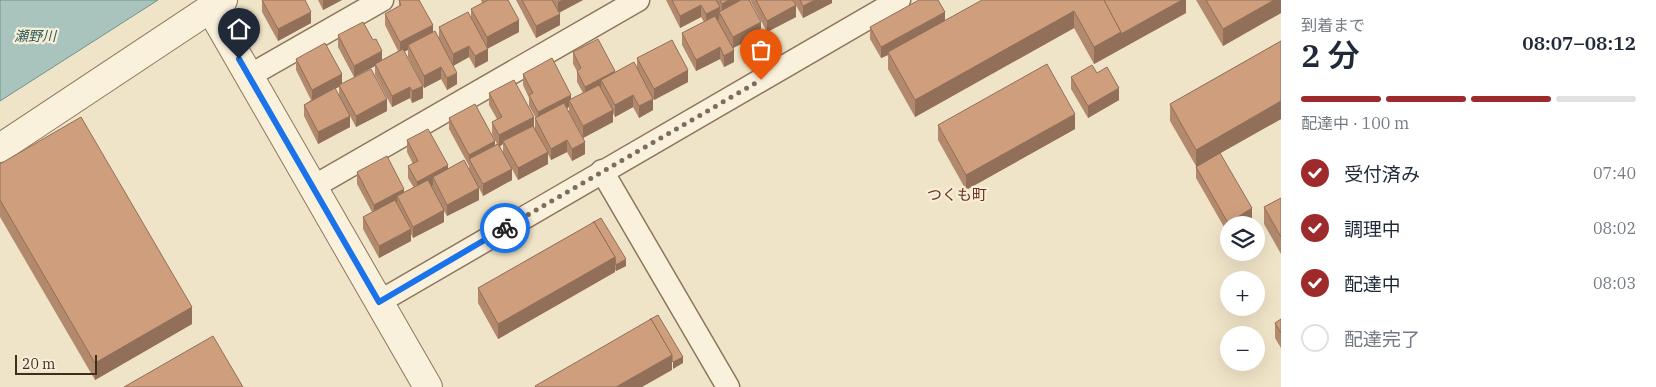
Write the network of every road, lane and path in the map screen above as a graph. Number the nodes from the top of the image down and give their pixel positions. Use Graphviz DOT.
graph roads {
  1 [pos="382,0"];
  2 [pos="638,0"];
  3 [pos="899,0"];
  4 [pos="217,4"];
  5 [pos="249,76"];
  6 [pos="0,148"];
  7 [pos="602,171"];
  8 [pos="313,187"];
  9 [pos="379,302"];
  10 [pos="428,387"];
  11 [pos="728,387"];
  1 -- 5 [label="street"];
  2 -- 8 [label="street"];
  3 -- 7 [label="street"];
  4 -- 5 [label="street"];
  4 -- 6 [label="street"];
  5 -- 8 [label="street"];
  7 -- 9 [label="street"];
  7 -- 11 [label="street"];
  8 -- 9 [label="street"];
  9 -- 10 [label="street"];
}
